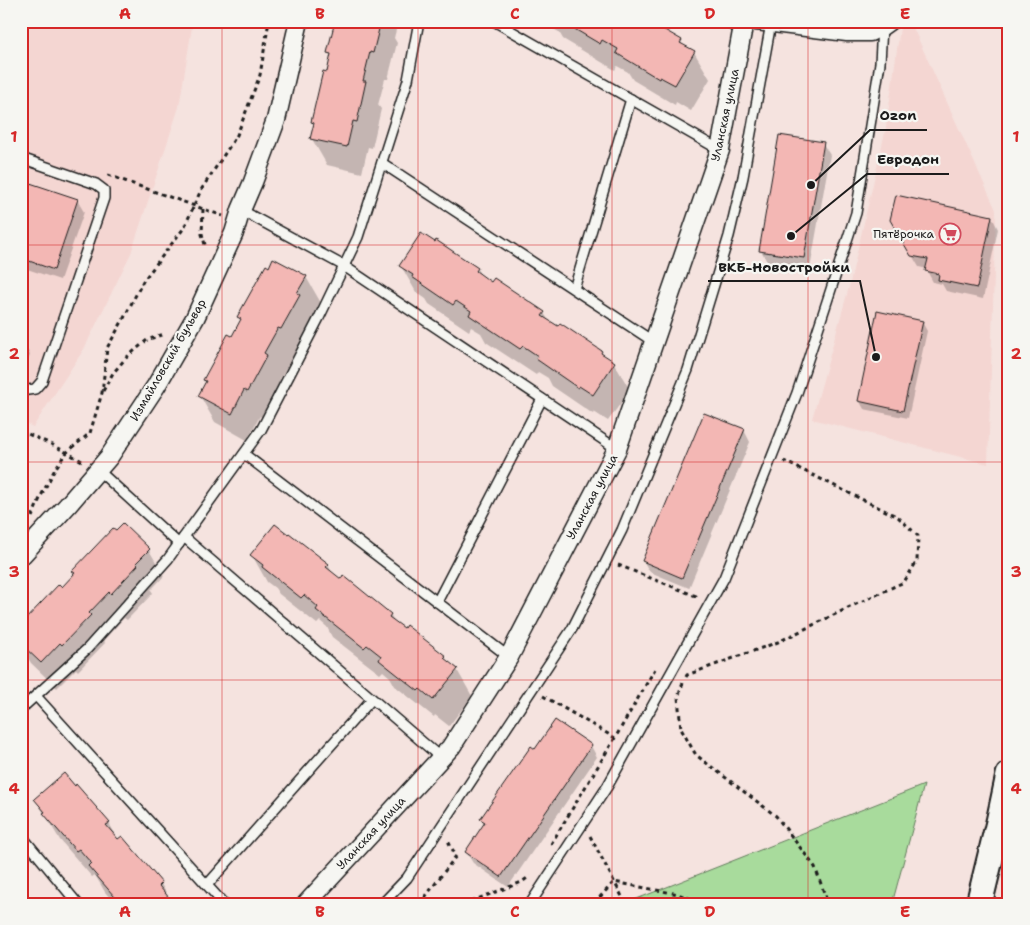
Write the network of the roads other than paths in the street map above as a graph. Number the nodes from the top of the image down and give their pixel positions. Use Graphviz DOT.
graph roads {
  1 [pos="299,21"];
  2 [pos="419,21"];
  3 [pos="494,21"];
  4 [pos="725,21"];
  5 [pos="753,24"];
  6 [pos="885,24"];
  7 [pos="631,99"];
  8 [pos="720,150"];
  9 [pos="21,158"];
  10 [pos="382,163"];
  11 [pos="239,215"];
  12 [pos="344,266"];
  13 [pos="574,289"];
  14 [pos="654,342"];
  15 [pos="21,391"];
  16 [pos="542,399"];
  17 [pos="617,449"];
  18 [pos="244,454"];
  19 [pos="98,470"];
  20 [pos="181,540"];
  21 [pos="21,556"];
  22 [pos="437,602"];
  23 [pos="509,657"];
  24 [pos="36,696"];
  25 [pos="372,699"];
  26 [pos="21,709"];
  27 [pos="441,758"];
  28 [pos="1009,775"];
  29 [pos="21,835"];
  30 [pos="206,885"];
  31 [pos="78,904"];
  32 [pos="224,904"];
  33 [pos="306,904"];
  34 [pos="382,904"];
  35 [pos="530,904"];
  36 [pos="979,904"];
  1 -- 11 [label="street, Измайловский бульвар"];
  2 -- 10 [label="lane"];
  3 -- 7 [label="lane"];
  4 -- 5 [label="lane"];
  5 -- 6 [label="street"];
  5 -- 8 [label="street, Уланская улица"];
  5 -- 34 [label="lane"];
  6 -- 35 [label="lane"];
  7 -- 8 [label="lane"];
  7 -- 13 [label="lane"];
  8 -- 14 [label="street, Уланская улица"];
  9 -- 15 [label="lane"];
  10 -- 12 [label="lane"];
  10 -- 13 [label="lane"];
  11 -- 12 [label="lane"];
  11 -- 19 [label="street, Измайловский бульвар"];
  12 -- 16 [label="lane"];
  12 -- 18 [label="lane"];
  13 -- 14 [label="lane"];
  14 -- 17 [label="street, Уланская улица"];
  16 -- 17 [label="lane"];
  16 -- 22 [label="lane"];
  17 -- 23 [label="street, Уланская улица"];
  18 -- 20 [label="lane"];
  18 -- 22 [label="lane"];
  19 -- 20 [label="lane"];
  19 -- 21 [label="street, Измайловский бульвар"];
  20 -- 24 [label="lane"];
  20 -- 25 [label="lane"];
  22 -- 23 [label="lane"];
  23 -- 27 [label="street, Уланская улица"];
  24 -- 26 [label="lane"];
  24 -- 30 [label="lane"];
  25 -- 27 [label="lane"];
  25 -- 30 [label="lane"];
  27 -- 33 [label="street, Уланская улица"];
  28 -- 36 [label="street"];
  29 -- 31 [label="lane"];
  30 -- 32 [label="lane"];
}
